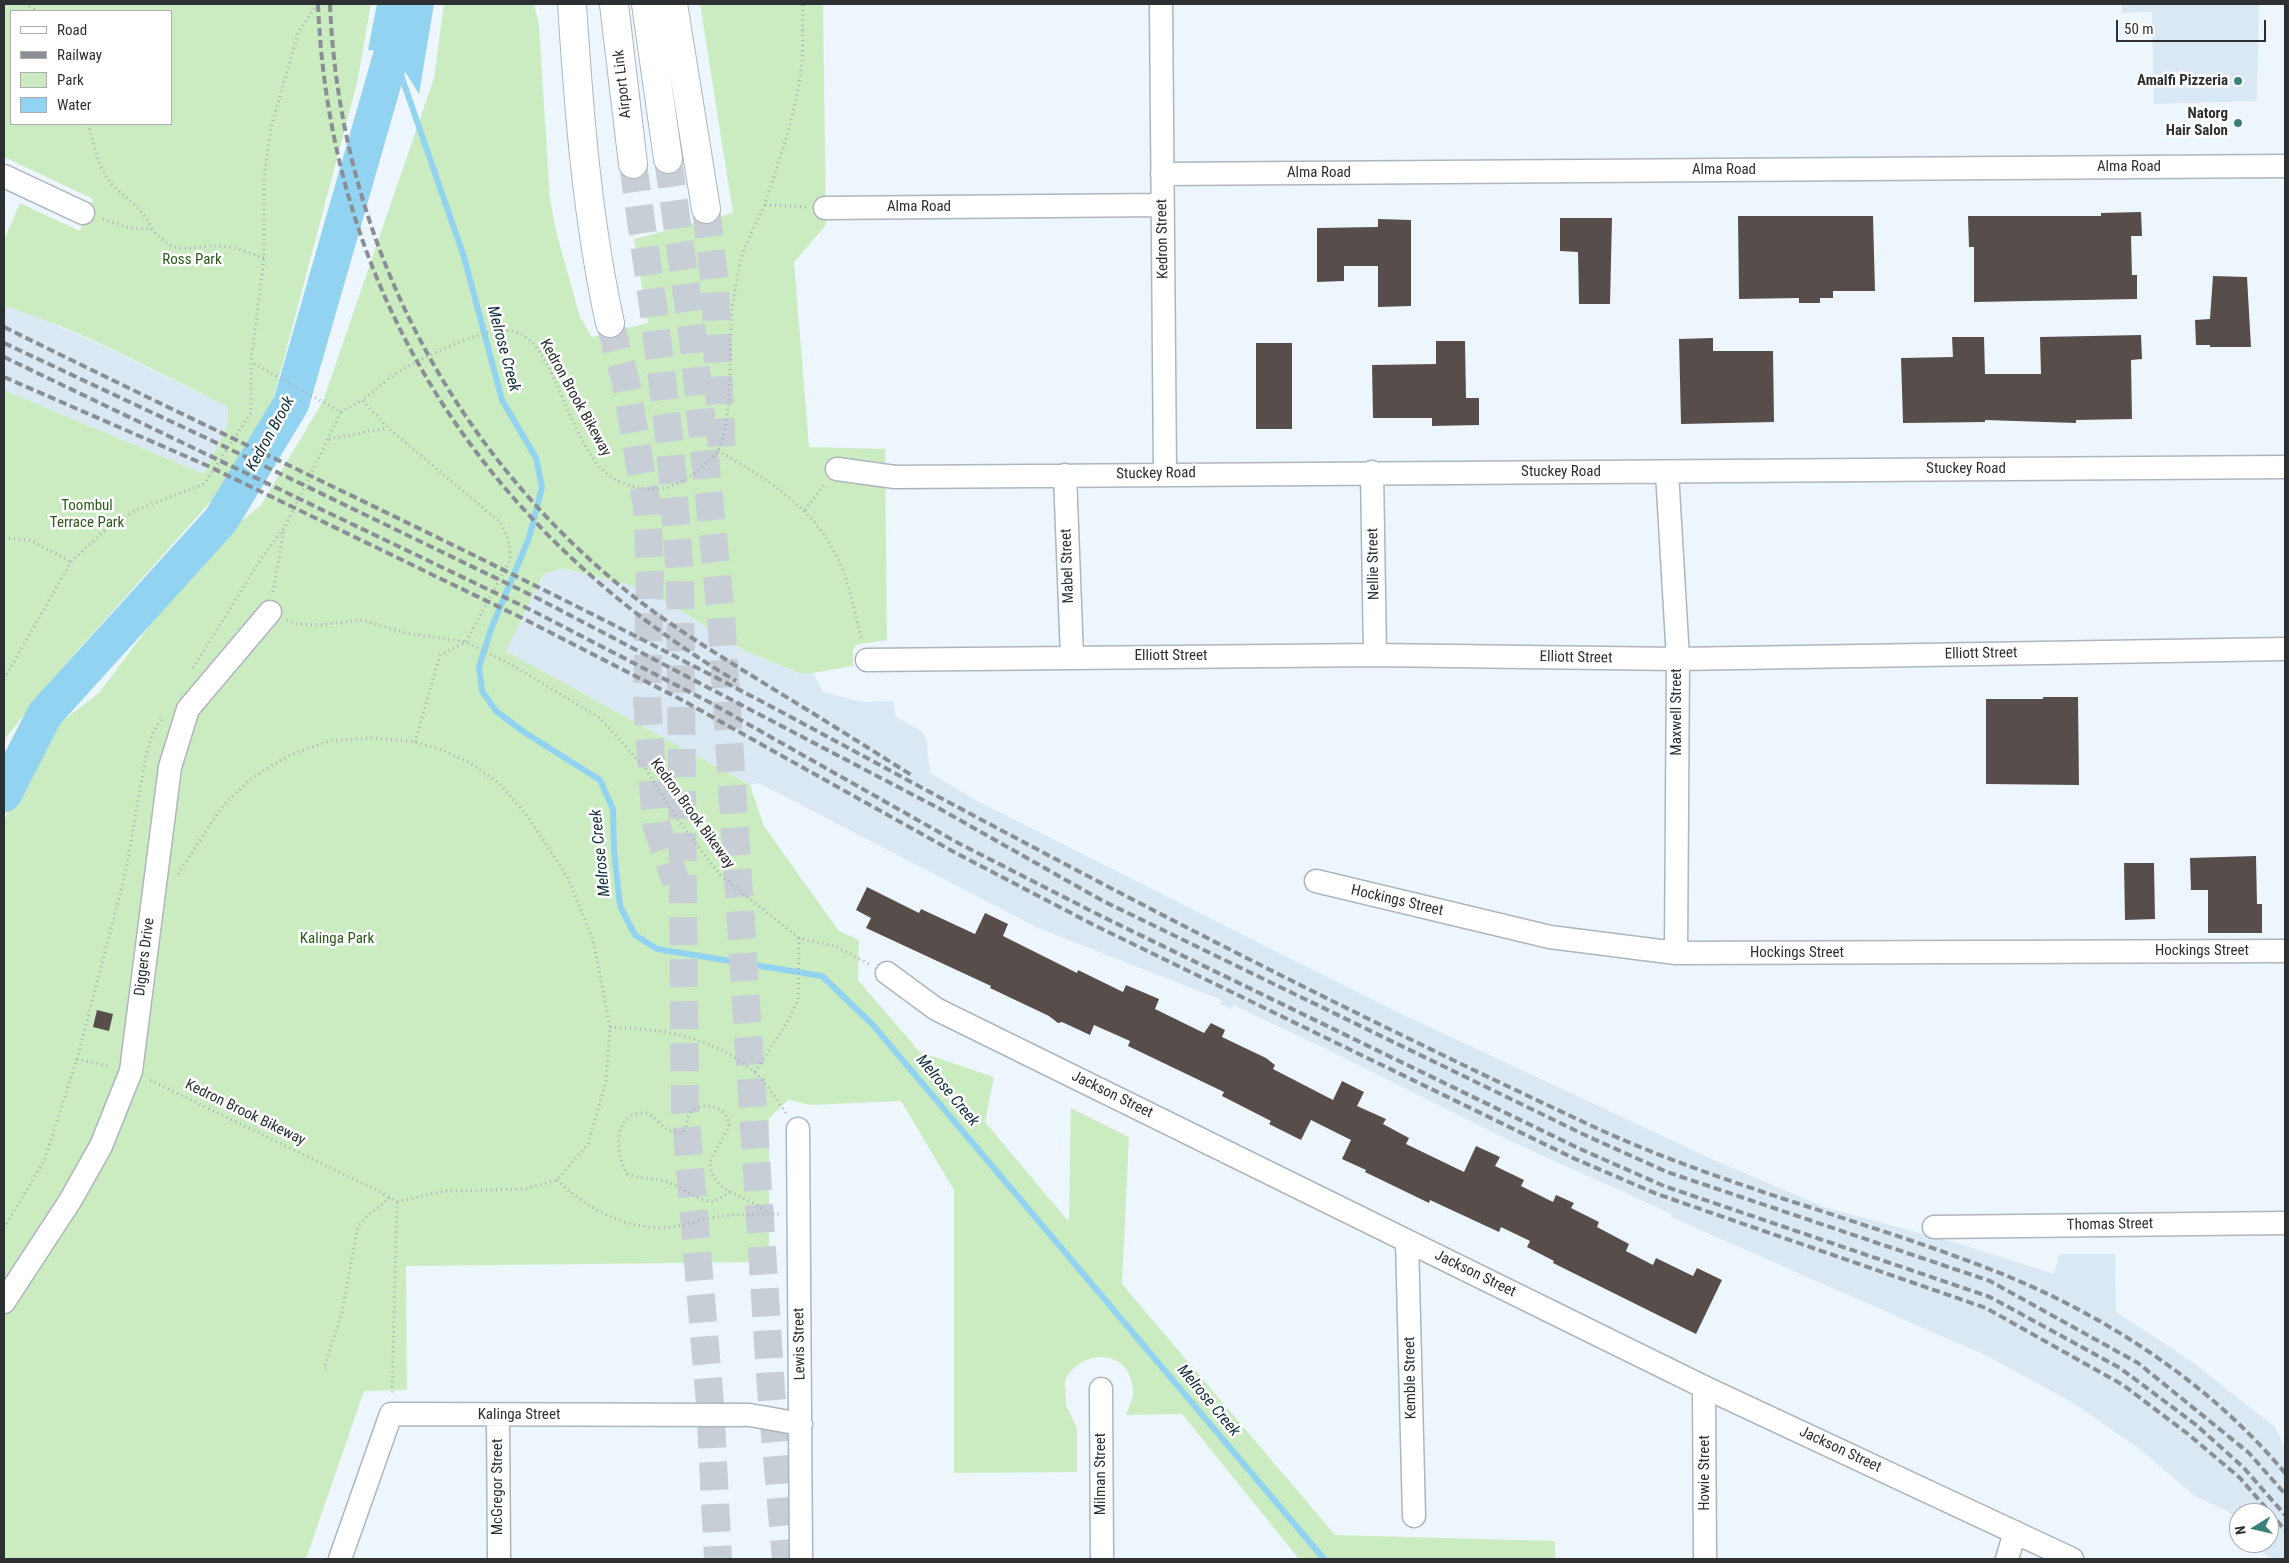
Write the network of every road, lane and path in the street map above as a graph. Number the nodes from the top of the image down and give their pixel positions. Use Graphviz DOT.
graph roads {
  1 [pos="317,4"];
  2 [pos="572,4"];
  3 [pos="614,4"];
  4 [pos="646,4"];
  5 [pos="673,4"];
  6 [pos="803,4"];
  7 [pos="1161,4"];
  8 [pos="88,125"];
  9 [pos="668,159"];
  10 [pos="633,164"];
  11 [pos="2285,166"];
  12 [pos="1162,174"];
  13 [pos="4,176"];
  14 [pos="765,205"];
  15 [pos="1162,206"];
  16 [pos="825,208"];
  17 [pos="706,209"];
  18 [pos="83,213"];
  19 [pos="152,229"];
  20 [pos="264,258"];
  21 [pos="610,323"];
  22 [pos="251,362"];
  23 [pos="362,400"];
  24 [pos="341,412"];
  25 [pos="388,428"];
  26 [pos="328,439"];
  27 [pos="718,451"];
  28 [pos="2285,467"];
  29 [pos="837,469"];
  30 [pos="1372,472"];
  31 [pos="1667,472"];
  32 [pos="1165,474"];
  33 [pos="1065,475"];
  34 [pos="805,510"];
  35 [pos="284,526"];
  36 [pos="4,538"];
  37 [pos="71,562"];
  38 [pos="270,612"];
  39 [pos="466,642"];
  40 [pos="2285,649"];
  41 [pos="1375,655"];
  42 [pos="1072,656"];
  43 [pos="1678,659"];
  44 [pos="867,660"];
  45 [pos="188,675"];
  46 [pos="4,679"];
  47 [pos="162,717"];
  48 [pos="415,742"];
  49 [pos="156,876"];
  50 [pos="1316,881"];
  51 [pos="799,938"];
  52 [pos="2285,951"];
  53 [pos="1676,953"];
  54 [pos="887,973"];
  55 [pos="610,1027"];
  56 [pos="78,1059"];
  57 [pos="131,1071"];
  58 [pos="755,1072"];
  59 [pos="798,1129"];
  60 [pos="557,1180"];
  61 [pos="730,1192"];
  62 [pos="390,1198"];
  63 [pos="396,1202"];
  64 [pos="769,1214"];
  65 [pos="797,1214"];
  66 [pos="2285,1223"];
  67 [pos="1934,1227"];
  68 [pos="4,1228"];
  69 [pos="1407,1241"];
  70 [pos="4,1302"];
  71 [pos="326,1368"];
  72 [pos="1704,1387"];
  73 [pos="1101,1389"];
  74 [pos="391,1414"];
  75 [pos="498,1415"];
  76 [pos="801,1424"];
  77 [pos="1414,1516"];
  78 [pos="2015,1532"];
  79 [pos="340,1559"];
  80 [pos="499,1559"];
  81 [pos="801,1559"];
  82 [pos="1102,1559"];
  83 [pos="1705,1559"];
  84 [pos="2007,1559"];
  85 [pos="2072,1559"];
  1 -- 20 [label="path"];
  2 -- 21 [label="highway"];
  3 -- 10 [label="highway, Airport Link"];
  4 -- 9 [label="highway"];
  5 -- 17 [label="highway"];
  6 -- 14 [label="path"];
  7 -- 12 [label="street, Kedron Street"];
  8 -- 19 [label="path"];
  11 -- 12 [label="street, Alma Road"];
  12 -- 15 [label="street, Kedron Street"];
  13 -- 18 [label="street"];
  14 -- 16 [label="path"];
  14 -- 27 [label="path"];
  15 -- 16 [label="street, Alma Road"];
  15 -- 32 [label="street, Kedron Street"];
  18 -- 19 [label="path"];
  19 -- 20 [label="path"];
  20 -- 22 [label="path"];
  22 -- 24 [label="path"];
  22 -- 37 [label="path"];
  23 -- 24 [label="path, Kedron Brook Bikeway"];
  23 -- 25 [label="path"];
  23 -- 27 [label="path, Kedron Brook Bikeway"];
  24 -- 26 [label="path"];
  25 -- 26 [label="path"];
  25 -- 39 [label="path"];
  26 -- 35 [label="path"];
  27 -- 34 [label="path"];
  28 -- 31 [label="street, Stuckey Road"];
  29 -- 33 [label="street, Stuckey Road"];
  29 -- 34 [label="path"];
  30 -- 31 [label="street, Stuckey Road"];
  30 -- 32 [label="street, Stuckey Road"];
  30 -- 41 [label="street, Nellie Street"];
  31 -- 43 [label="street, Maxwell Street"];
  32 -- 33 [label="street, Stuckey Road"];
  33 -- 42 [label="street, Mabel Street"];
  34 -- 44 [label="path"];
  35 -- 38 [label="path"];
  35 -- 45 [label="path"];
  36 -- 37 [label="path"];
  37 -- 46 [label="path"];
  38 -- 39 [label="path"];
  38 -- 49 [label="street, Diggers Drive"];
  39 -- 48 [label="path"];
  39 -- 51 [label="path, Kedron Brook Bikeway"];
  40 -- 43 [label="street, Elliott Street"];
  41 -- 42 [label="street, Elliott Street"];
  41 -- 43 [label="street, Elliott Street"];
  42 -- 44 [label="street, Elliott Street"];
  43 -- 53 [label="street, Maxwell Street"];
  47 -- 56 [label="path"];
  48 -- 49 [label="path"];
  48 -- 55 [label="path"];
  49 -- 57 [label="street, Diggers Drive"];
  50 -- 53 [label="street, Hockings Street"];
  51 -- 54 [label="path, Kedron Brook Bikeway"];
  51 -- 58 [label="path"];
  52 -- 53 [label="street, Hockings Street"];
  54 -- 69 [label="street, Jackson Street"];
  55 -- 58 [label="path"];
  55 -- 60 [label="path"];
  56 -- 57 [label="path, Kedron Brook Bikeway"];
  56 -- 68 [label="path"];
  57 -- 62 [label="path, Kedron Brook Bikeway"];
  57 -- 70 [label="street, Diggers Drive"];
  58 -- 59 [label="path"];
  59 -- 65 [label="street, Lewis Street"];
  60 -- 63 [label="path"];
  60 -- 64 [label="path"];
  61 -- 61 [label="path"];
  61 -- 64 [label="path"];
  62 -- 63 [label="path, Kedron Brook Bikeway"];
  62 -- 71 [label="path"];
  63 -- 74 [label="path"];
  64 -- 65 [label="path"];
  65 -- 76 [label="street, Lewis Street"];
  66 -- 67 [label="street, Thomas Street"];
  69 -- 72 [label="street, Jackson Street"];
  69 -- 77 [label="street, Kemble Street"];
  72 -- 78 [label="street, Jackson Street"];
  72 -- 83 [label="street, Howie Street"];
  73 -- 82 [label="street, Milman Street"];
  74 -- 75 [label="street, Kalinga Street"];
  74 -- 79 [label="street"];
  75 -- 76 [label="street, Kalinga Street"];
  75 -- 80 [label="street, McGregor Street"];
  76 -- 81 [label="street, Lewis Street"];
  78 -- 84 [label="street"];
  78 -- 85 [label="street, Jackson Street"];
}
